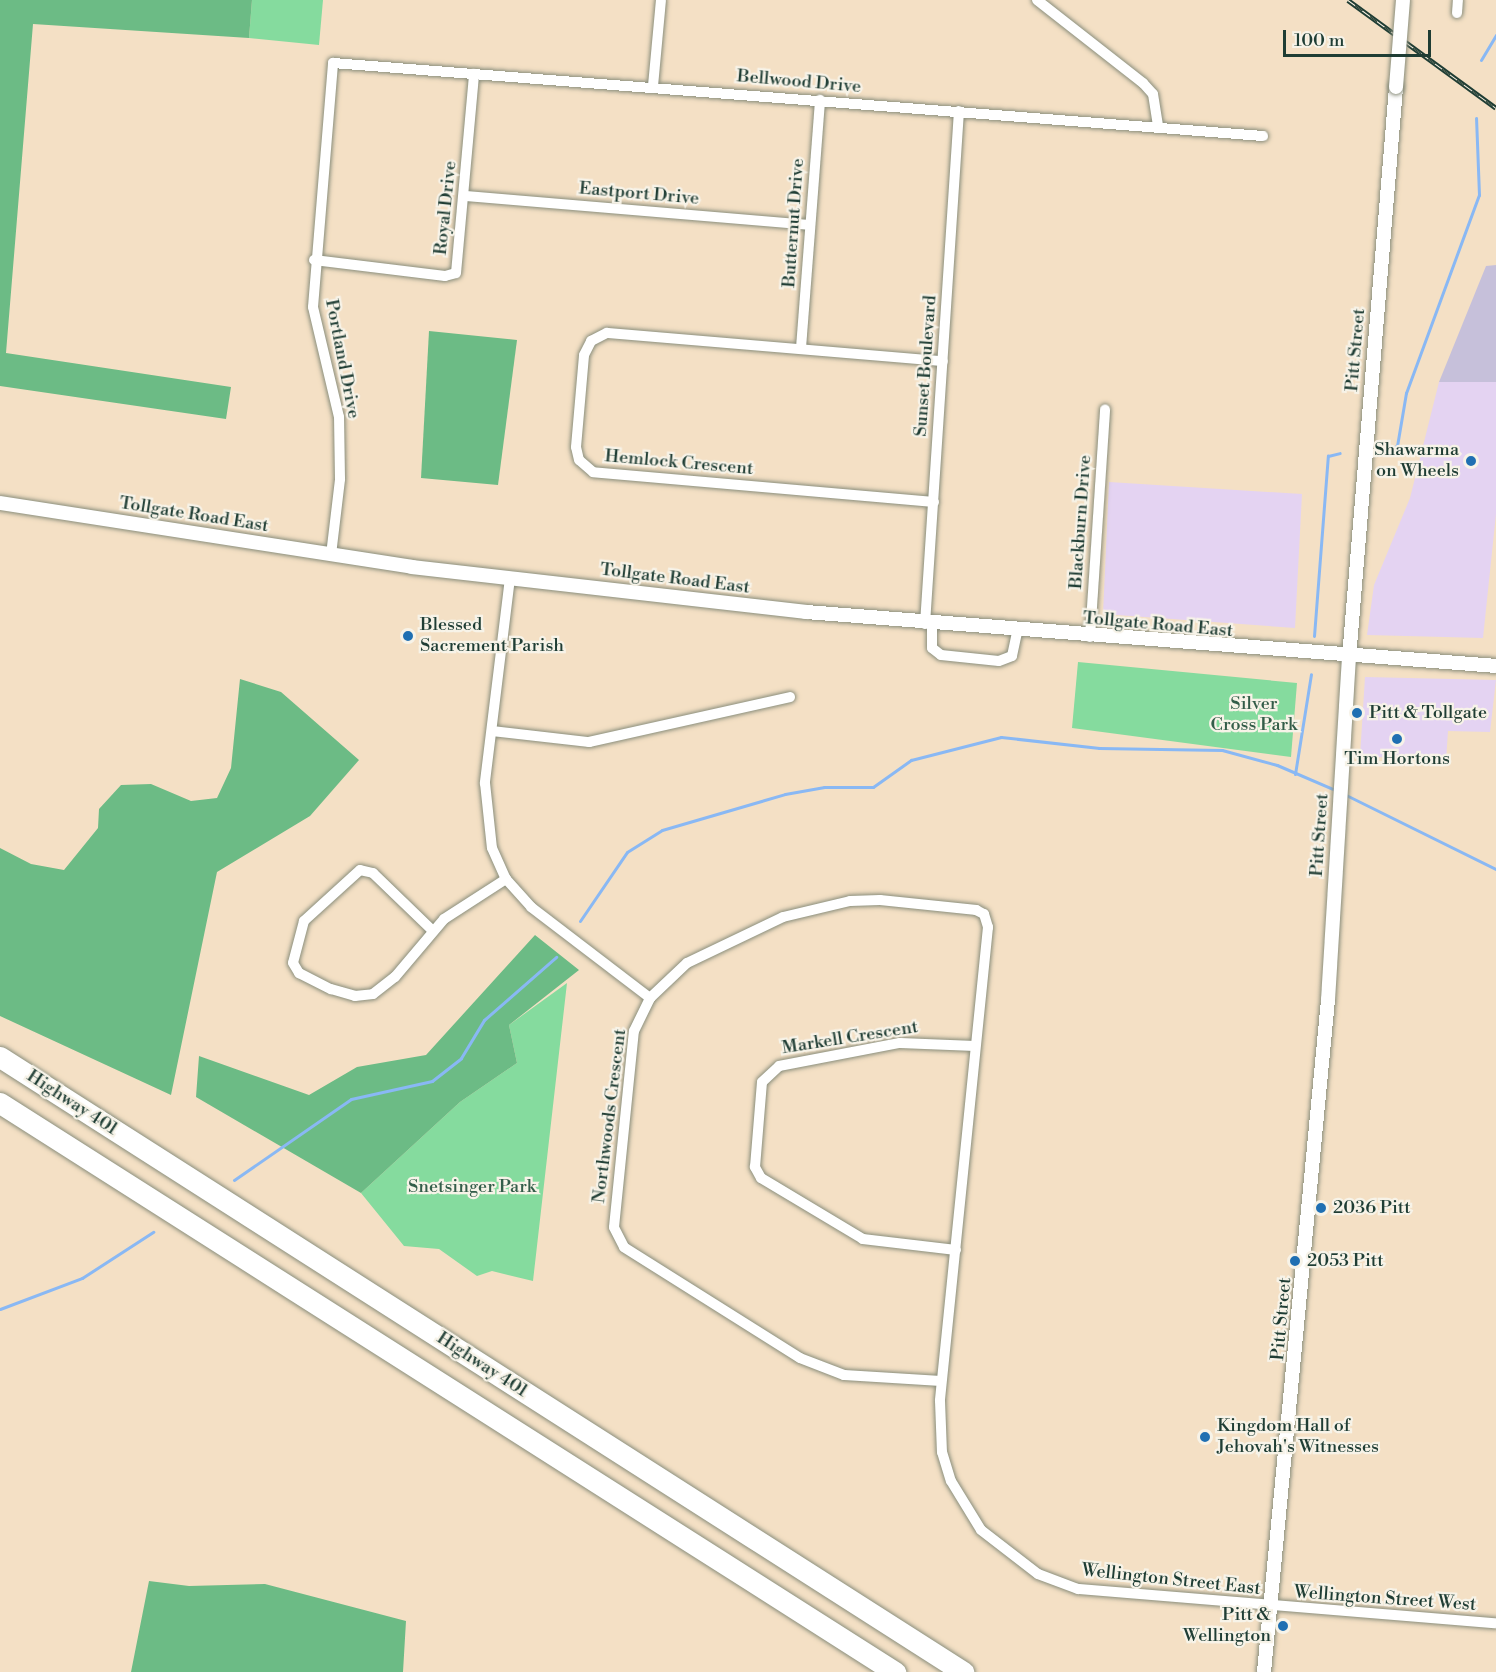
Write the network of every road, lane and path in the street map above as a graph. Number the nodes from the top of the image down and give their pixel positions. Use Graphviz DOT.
graph roads {
  1 [pos="661,0"];
  2 [pos="1036,0"];
  3 [pos="1403,0"];
  4 [pos="1458,0"];
  5 [pos="1456,13"];
  6 [pos="333,63"];
  7 [pos="474,74"];
  8 [pos="653,86"];
  9 [pos="820,100"];
  10 [pos="959,111"];
  11 [pos="1158,127"];
  12 [pos="1263,136"];
  13 [pos="465,196"];
  14 [pos="810,225"];
  15 [pos="314,260"];
  16 [pos="801,348"];
  17 [pos="943,361"];
  18 [pos="1105,409"];
  19 [pos="933,502"];
  20 [pos="0,503"];
  21 [pos="332,555"];
  22 [pos="510,578"];
  23 [pos="928,624"];
  24 [pos="1017,632"];
  25 [pos="1090,637"];
  26 [pos="1349,658"];
  27 [pos="1496,666"];
  28 [pos="790,697"];
  29 [pos="492,731"];
  30 [pos="506,879"];
  31 [pos="433,931"];
  32 [pos="650,998"];
  33 [pos="975,1046"];
  34 [pos="0,1047"];
  35 [pos="0,1057"];
  36 [pos="37,1081"];
  37 [pos="0,1103"];
  38 [pos="0,1113"];
  39 [pos="39,1129"];
  40 [pos="956,1250"];
  41 [pos="941,1381"];
  42 [pos="1271,1606"];
  43 [pos="1496,1623"];
  44 [pos="895,1672"];
  45 [pos="963,1672"];
  46 [pos="1264,1672"];
  1 -- 8 [label="street"];
  2 -- 11 [label="street"];
  3 -- 26 [label="street, Pitt Street, bridge"];
  4 -- 5 [label="street"];
  6 -- 7 [label="street, Bellwood Drive"];
  6 -- 15 [label="street, Portland Drive"];
  7 -- 8 [label="street, Bellwood Drive"];
  7 -- 13 [label="street, Royal Drive"];
  8 -- 9 [label="street, Bellwood Drive"];
  9 -- 10 [label="street, Bellwood Drive"];
  9 -- 14 [label="street, Butternut Drive"];
  10 -- 11 [label="street, Bellwood Drive"];
  10 -- 17 [label="street, Sunset Boulevard"];
  11 -- 12 [label="street, Bellwood Drive"];
  13 -- 14 [label="street, Eastport Drive"];
  13 -- 15 [label="street, Royal Drive"];
  14 -- 16 [label="street, Butternut Drive"];
  15 -- 21 [label="street, Portland Drive"];
  16 -- 17 [label="street, Hemlock Crescent"];
  16 -- 19 [label="street, Hemlock Crescent"];
  17 -- 19 [label="street, Sunset Boulevard"];
  18 -- 25 [label="street, Blackburn Drive"];
  19 -- 23 [label="street, Sunset Boulevard"];
  20 -- 21 [label="street, Tollgate Road East"];
  21 -- 22 [label="street, Tollgate Road East"];
  22 -- 23 [label="street, Tollgate Road East"];
  22 -- 29 [label="street"];
  23 -- 24 [label="street, Tollgate Road East"];
  23 -- 24 [label="street, Sunset Boulevard"];
  24 -- 25 [label="street, Tollgate Road East"];
  25 -- 26 [label="street, Tollgate Road East"];
  26 -- 27 [label="street, Tollgate Road East"];
  26 -- 42 [label="street, Pitt Street"];
  28 -- 29 [label="street"];
  29 -- 30 [label="street"];
  30 -- 31 [label="street"];
  30 -- 32 [label="street"];
  31 -- 31 [label="street"];
  32 -- 33 [label="street, Northwoods Crescent"];
  32 -- 41 [label="street, Northwoods Crescent"];
  33 -- 40 [label="street"];
  33 -- 40 [label="street, Markell Crescent"];
  34 -- 36 [label="highway"];
  35 -- 36 [label="highway, Highway 401"];
  36 -- 45 [label="highway, Highway 401"];
  37 -- 39 [label="highway, Highway 401"];
  38 -- 39 [label="highway"];
  39 -- 44 [label="highway, Highway 401"];
  40 -- 41 [label="street, Wellington Street East"];
  41 -- 42 [label="street, Wellington Street East"];
  42 -- 43 [label="street, Wellington Street West"];
  42 -- 46 [label="street, Pitt Street"];
}
